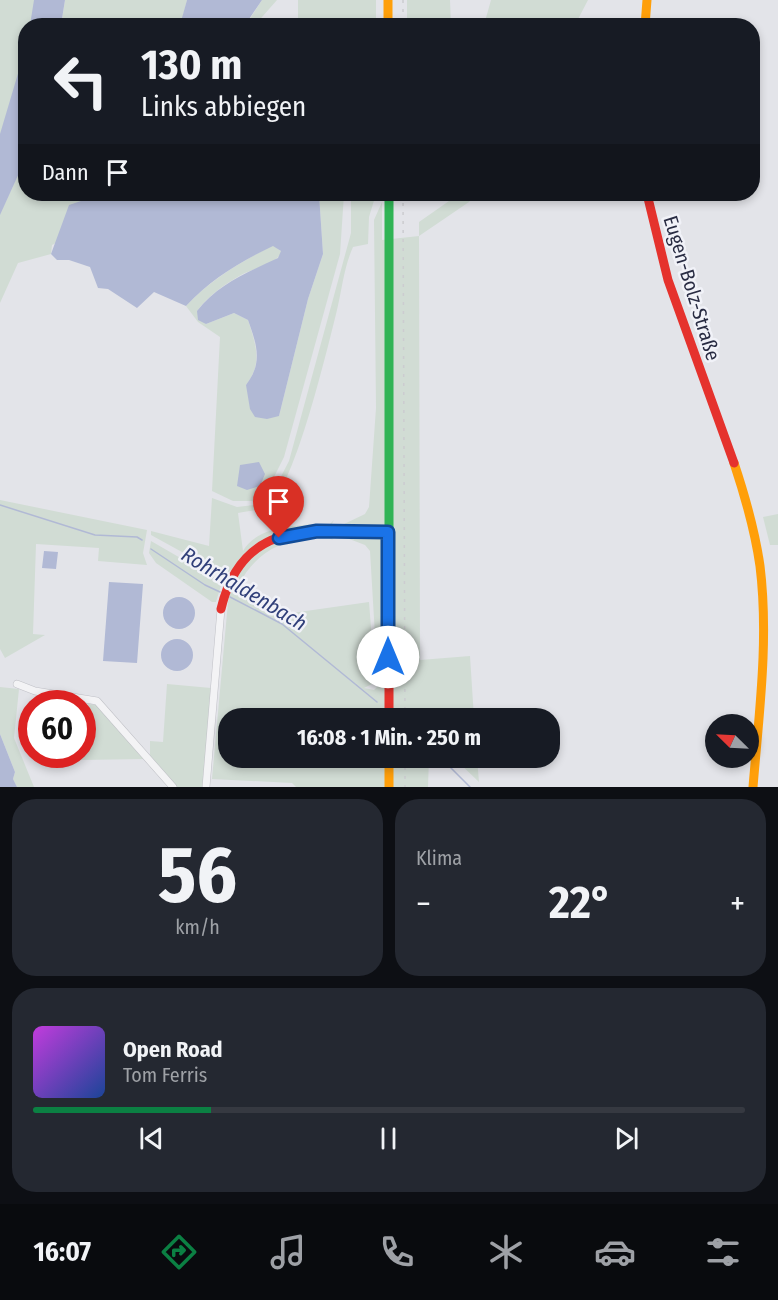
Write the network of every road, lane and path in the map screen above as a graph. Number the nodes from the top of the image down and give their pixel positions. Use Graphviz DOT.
graph roads {
  1 [pos="388,0"];
  2 [pos="647,0"];
  3 [pos="388,18"];
  4 [pos="646,18"];
  5 [pos="389,201"];
  6 [pos="649,201"];
  7 [pos="388,532"];
  8 [pos="222,606"];
  9 [pos="17,684"];
  10 [pos="389,708"];
  11 [pos="389,768"];
  12 [pos="173,787"];
  13 [pos="206,787"];
  14 [pos="389,787"];
  15 [pos="753,787"];
  1 -- 3 [label="main road"];
  2 -- 4 [label="main road"];
  5 -- 7 [label="main road"];
  6 -- 15 [label="main road, Eugen-Bolz-Straße"];
  7 -- 8 [label="main road"];
  7 -- 10 [label="main road"];
  8 -- 13 [label="street"];
  9 -- 12 [label="street"];
  11 -- 14 [label="main road"];
}
